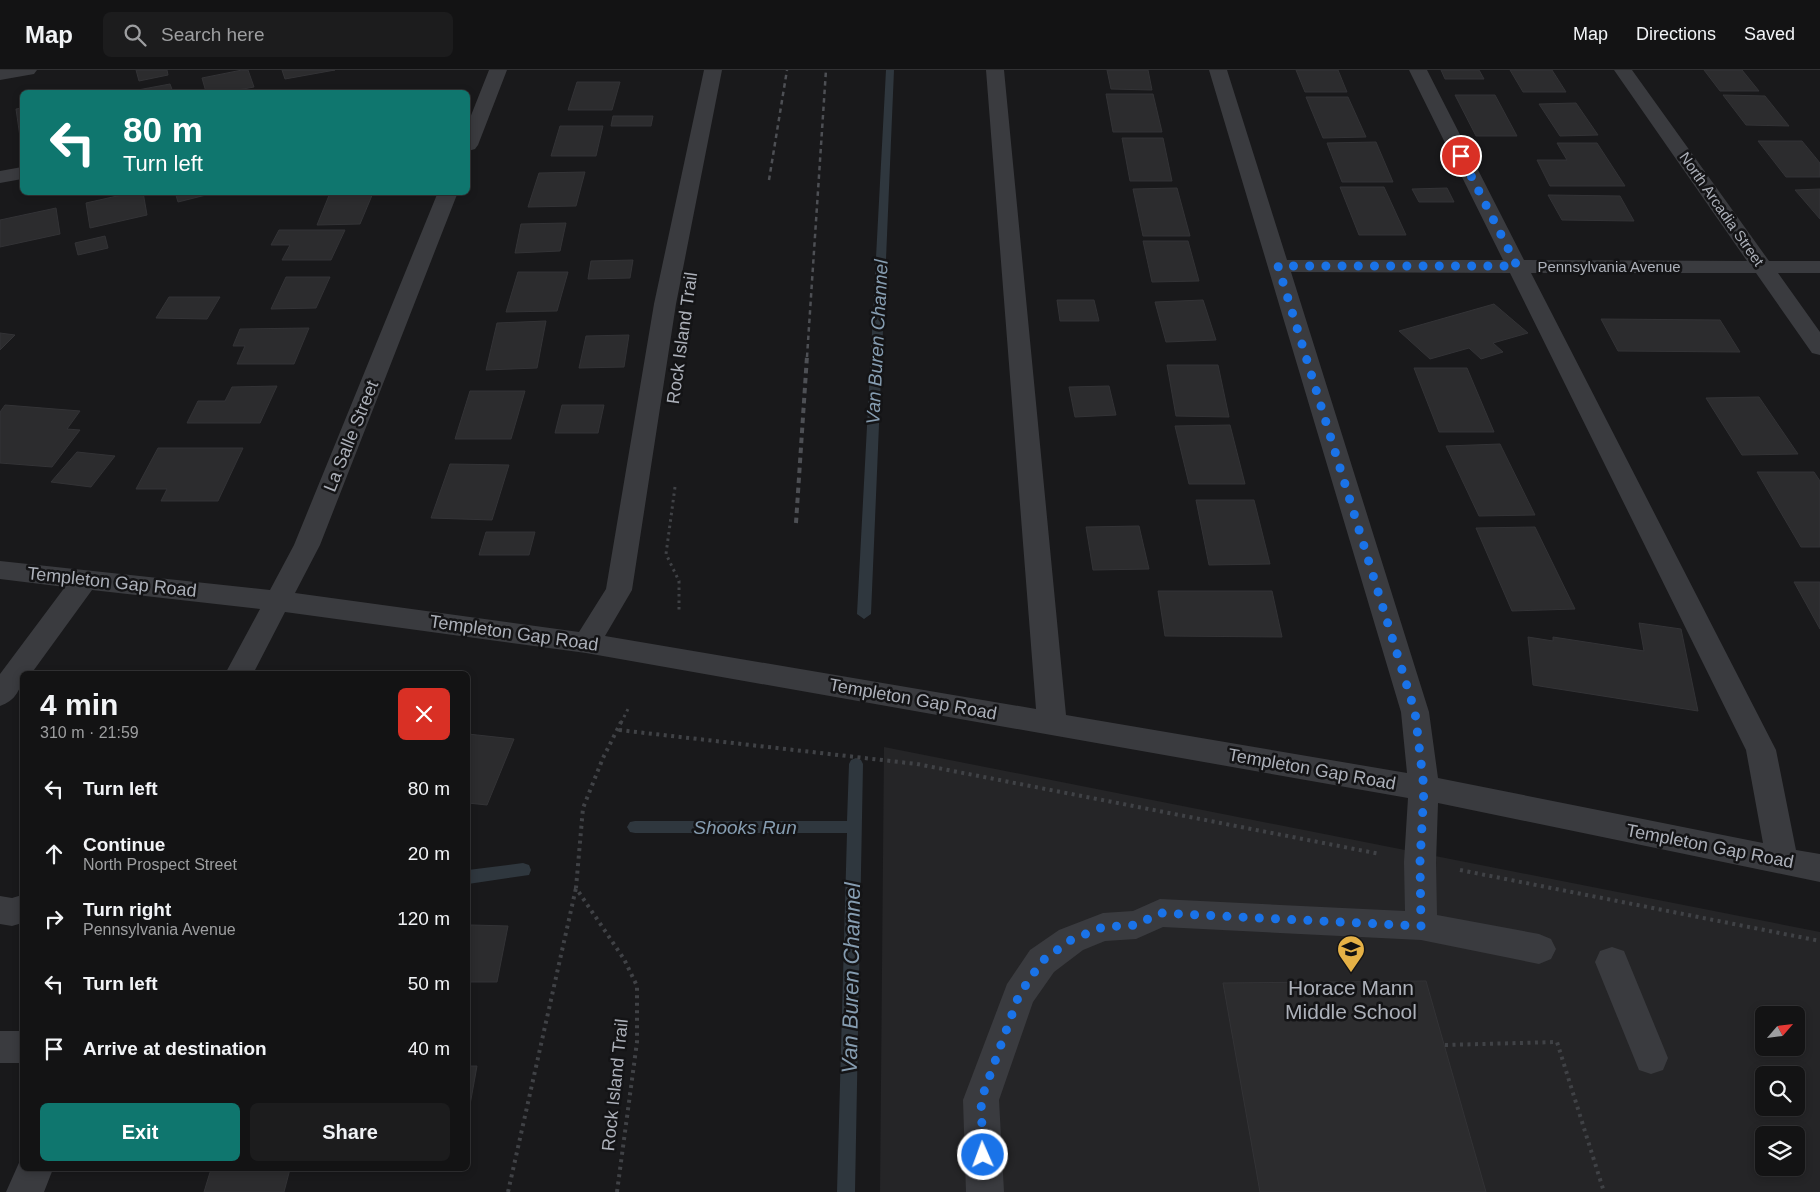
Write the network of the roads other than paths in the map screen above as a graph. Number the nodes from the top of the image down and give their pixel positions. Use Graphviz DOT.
graph roads {
  1 [pos="28,70"];
  2 [pos="498,70"];
  3 [pos="713,70"];
  4 [pos="995,70"];
  5 [pos="1218,70"];
  6 [pos="1418,70"];
  7 [pos="1623,70"];
  8 [pos="0,75"];
  9 [pos="470,96"];
  10 [pos="487,96"];
  11 [pos="470,140"];
  12 [pos="20,173"];
  13 [pos="0,178"];
  14 [pos="447,195"];
  15 [pos="1278,266"];
  16 [pos="1517,266"];
  17 [pos="1762,266"];
  18 [pos="1820,266"];
  19 [pos="1820,348"];
  20 [pos="0,570"];
  21 [pos="85,579"];
  22 [pos="279,601"];
  23 [pos="586,643"];
  24 [pos="241,671"];
  25 [pos="0,695"];
  26 [pos="1052,723"];
  27 [pos="1424,788"];
  28 [pos="1782,860"];
  29 [pos="1820,868"];
  30 [pos="0,910"];
  31 [pos="20,910"];
  32 [pos="1421,926"];
  33 [pos="1540,949"];
  34 [pos="1612,962"];
  35 [pos="0,1047"];
  36 [pos="20,1048"];
  37 [pos="1650,1058"];
  38 [pos="34,1171"];
  39 [pos="25,1192"];
  40 [pos="985,1192"];
  1 -- 8 [label="street"];
  2 -- 10 [label="street"];
  3 -- 23 [label="street"];
  4 -- 26 [label="street"];
  5 -- 15 [label="street"];
  6 -- 16 [label="street"];
  7 -- 17 [label="street, North Arcadia Street"];
  9 -- 10 [label="street"];
  10 -- 11 [label="street"];
  12 -- 13 [label="street"];
  14 -- 22 [label="street, La Salle Street"];
  15 -- 16 [label="street, Pennsylvania Avenue"];
  15 -- 27 [label="street"];
  16 -- 17 [label="street, Pennsylvania Avenue"];
  16 -- 28 [label="street"];
  17 -- 18 [label="street, Pennsylvania Avenue"];
  17 -- 19 [label="street, North Arcadia Street"];
  20 -- 21 [label="street, Templeton Gap Road"];
  21 -- 22 [label="street, Templeton Gap Road"];
  21 -- 25 [label="street"];
  22 -- 23 [label="street, Templeton Gap Road"];
  22 -- 24 [label="street, La Salle Street"];
  23 -- 26 [label="street, Templeton Gap Road"];
  26 -- 27 [label="street, Templeton Gap Road"];
  27 -- 28 [label="street, Templeton Gap Road"];
  27 -- 32 [label="street"];
  28 -- 29 [label="street, Templeton Gap Road"];
  30 -- 31 [label="street"];
  32 -- 33 [label="street"];
  32 -- 40 [label="street"];
  34 -- 37 [label="street"];
  35 -- 36 [label="street"];
  38 -- 39 [label="street"];
}
